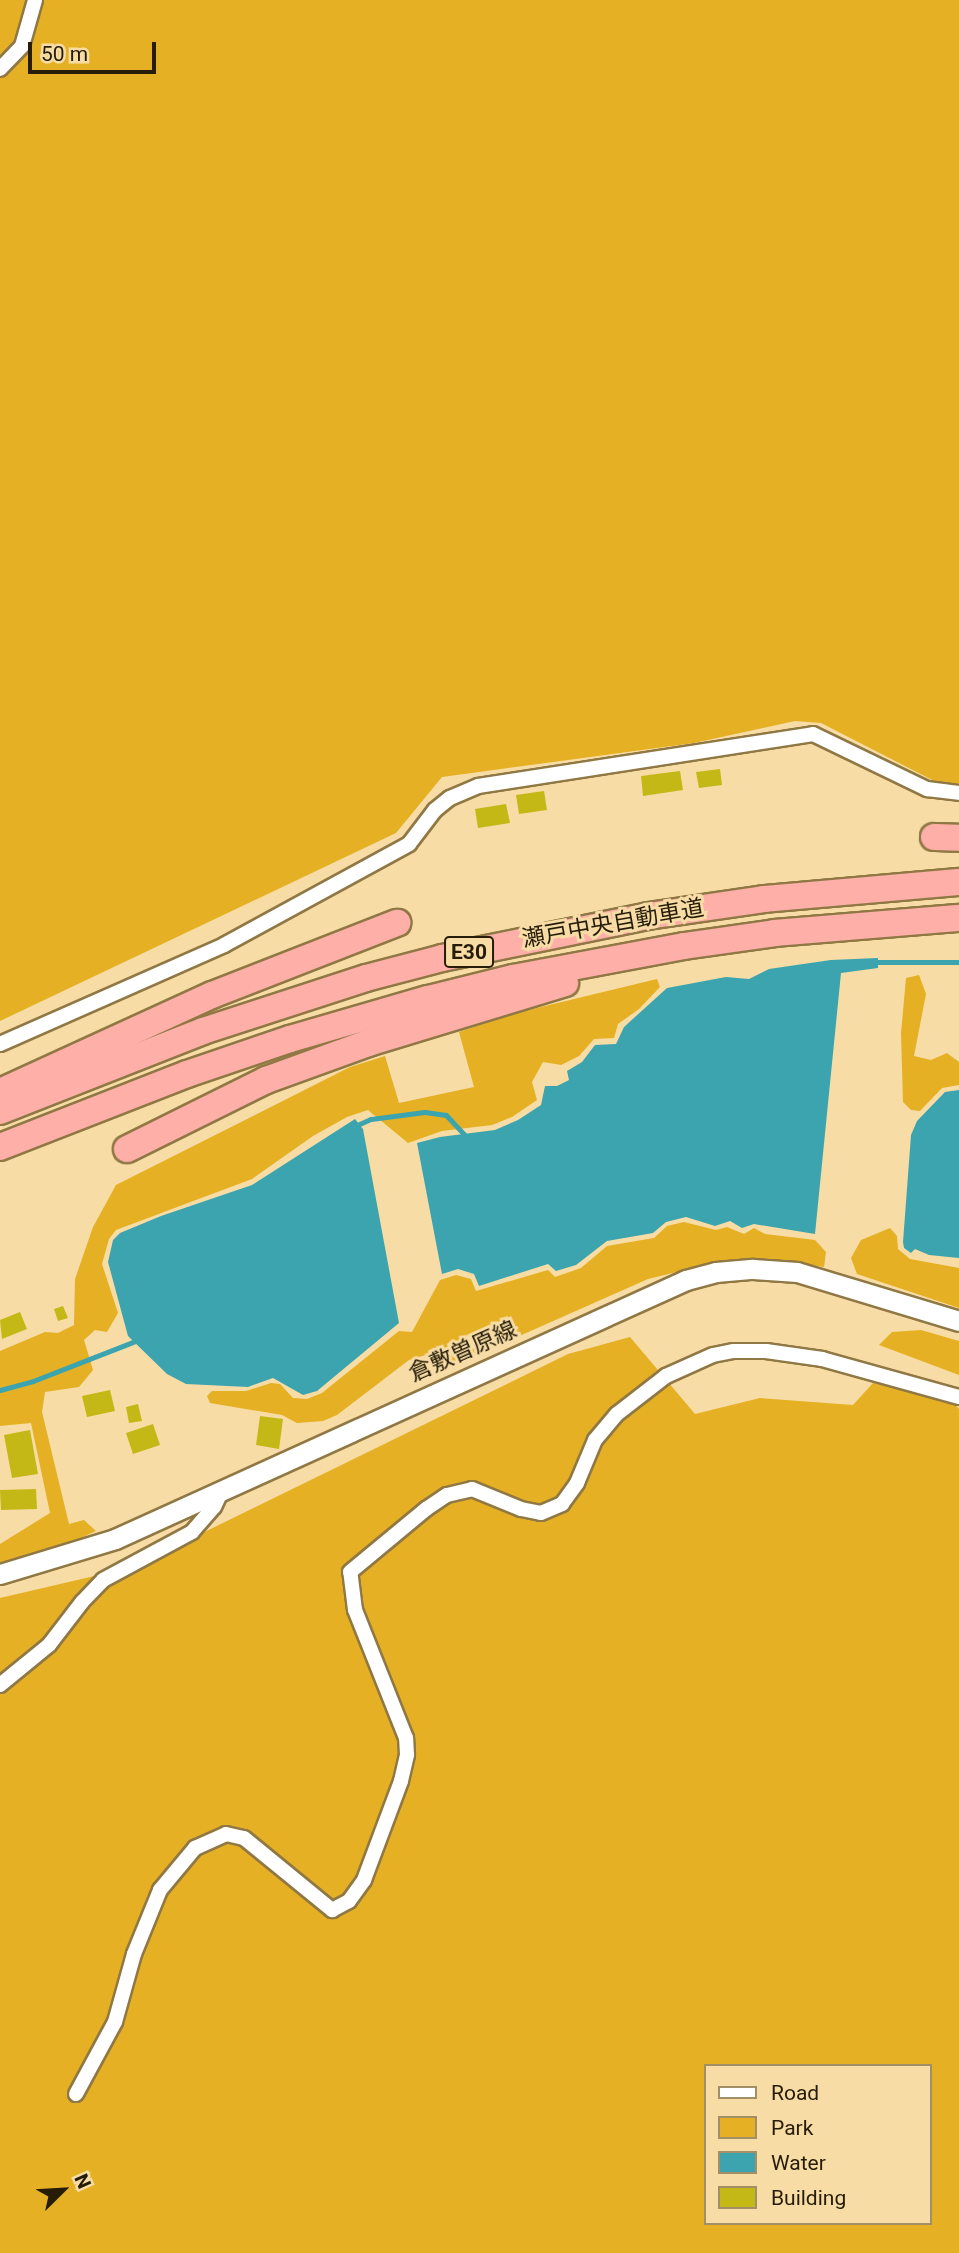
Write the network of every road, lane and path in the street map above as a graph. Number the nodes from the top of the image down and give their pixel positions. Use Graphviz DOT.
graph roads {
  1 [pos="35,0"];
  2 [pos="0,69"];
  3 [pos="959,793"];
  4 [pos="959,882"];
  5 [pos="959,918"];
  6 [pos="397,923"];
  7 [pos="684,946"];
  8 [pos="0,1044"];
  9 [pos="0,1092"];
  10 [pos="0,1111"];
  11 [pos="0,1147"];
  12 [pos="127,1149"];
  13 [pos="959,1321"];
  14 [pos="959,1396"];
  15 [pos="222,1490"];
  16 [pos="0,1574"];
  17 [pos="0,1685"];
  18 [pos="76,2094"];
  1 -- 2 [label="street"];
  3 -- 8 [label="street"];
  4 -- 10 [label="highway, 瀬戸中央自動車道 / E30"];
  5 -- 7 [label="highway, 瀬戸中央自動車道 / E30"];
  6 -- 9 [label="highway"];
  7 -- 11 [label="highway, 瀬戸中央自動車道 / E30"];
  7 -- 12 [label="highway"];
  13 -- 15 [label="street, 倉敷曽原線"];
  14 -- 18 [label="street"];
  15 -- 16 [label="street, 倉敷曽原線"];
  15 -- 17 [label="street"];
}
